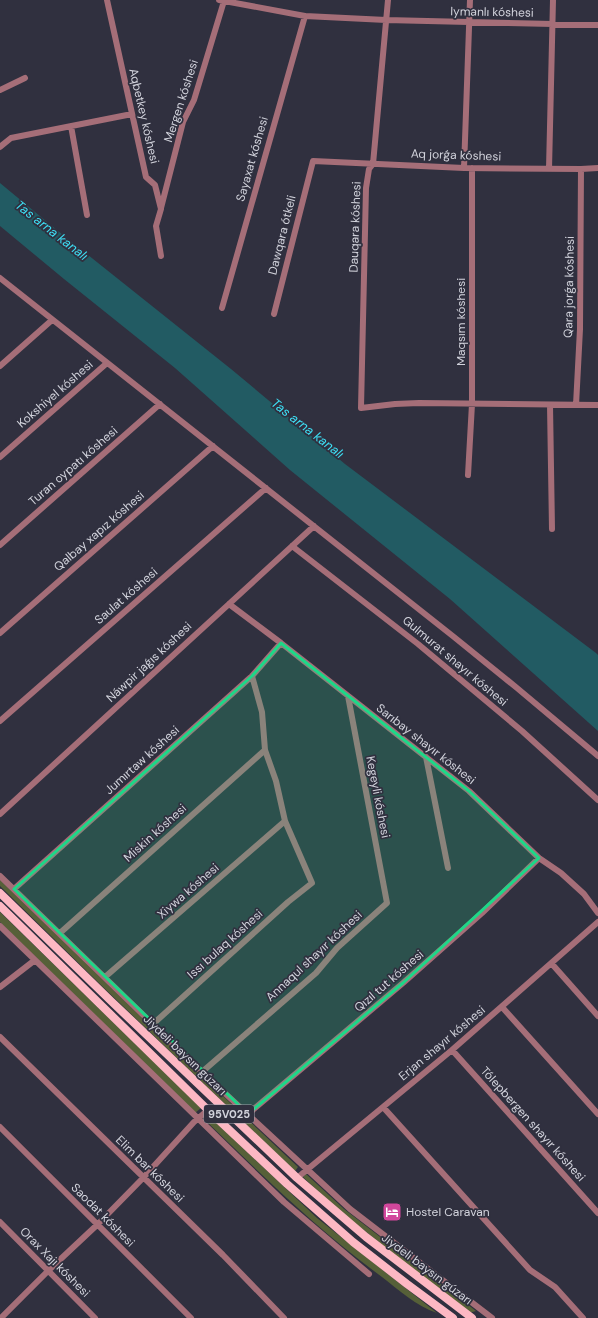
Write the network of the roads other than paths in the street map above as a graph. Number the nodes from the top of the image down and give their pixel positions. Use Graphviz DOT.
graph roads {
  1 [pos="107,0"];
  2 [pos="221,0"];
  3 [pos="388,0"];
  4 [pos="470,0"];
  5 [pos="553,0"];
  6 [pos="305,16"];
  7 [pos="386,20"];
  8 [pos="469,22"];
  9 [pos="553,24"];
  10 [pos="598,25"];
  11 [pos="25,78"];
  12 [pos="0,90"];
  13 [pos="132,114"];
  14 [pos="71,126"];
  15 [pos="0,147"];
  16 [pos="313,162"];
  17 [pos="373,164"];
  18 [pos="464,168"];
  19 [pos="472,168"];
  20 [pos="598,168"];
  21 [pos="549,169"];
  22 [pos="581,169"];
  23 [pos="161,209"];
  24 [pos="88,215"];
  25 [pos="161,256"];
  26 [pos="1,280"];
  27 [pos="222,308"];
  28 [pos="274,314"];
  29 [pos="52,320"];
  30 [pos="107,363"];
  31 [pos="0,366"];
  32 [pos="160,404"];
  33 [pos="472,404"];
  34 [pos="576,404"];
  35 [pos="550,405"];
  36 [pos="598,405"];
  37 [pos="213,446"];
  38 [pos="0,457"];
  39 [pos="468,475"];
  40 [pos="266,488"];
  41 [pos="314,526"];
  42 [pos="552,529"];
  43 [pos="0,545"];
  44 [pos="292,546"];
  45 [pos="229,604"];
  46 [pos="0,633"];
  47 [pos="281,642"];
  48 [pos="252,676"];
  49 [pos="348,696"];
  50 [pos="0,721"];
  51 [pos="265,750"];
  52 [pos="598,756"];
  53 [pos="426,757"];
  54 [pos="598,800"];
  55 [pos="0,814"];
  56 [pos="285,821"];
  57 [pos="539,858"];
  58 [pos="448,868"];
  59 [pos="0,876"];
  60 [pos="14,889"];
  61 [pos="0,893"];
  62 [pos="387,903"];
  63 [pos="0,906"];
  64 [pos="598,913"];
  65 [pos="598,922"];
  66 [pos="0,926"];
  67 [pos="60,933"];
  68 [pos="35,960"];
  69 [pos="552,964"];
  70 [pos="105,977"];
  71 [pos="0,987"];
  72 [pos="502,1007"];
  73 [pos="598,1016"];
  74 [pos="153,1024"];
  75 [pos="0,1036"];
  76 [pos="452,1050"];
  77 [pos="202,1072"];
  78 [pos="383,1107"];
  79 [pos="208,1110"];
  80 [pos="248,1114"];
  81 [pos="598,1114"];
  82 [pos="197,1120"];
  83 [pos="0,1127"];
  84 [pos="306,1170"];
  85 [pos="144,1178"];
  86 [pos="297,1178"];
  87 [pos="598,1213"];
  88 [pos="0,1222"];
  89 [pos="98,1224"];
  90 [pos="49,1270"];
  91 [pos="369,1274"];
  92 [pos="1,1318"];
  93 [pos="95,1318"];
  94 [pos="191,1318"];
  95 [pos="284,1318"];
  96 [pos="453,1318"];
  97 [pos="471,1318"];
  98 [pos="492,1318"];
  99 [pos="583,1318"];
  1 -- 13 [label="street, Aqbetkey kóshesi"];
  2 -- 6 [label="street, Iymanlı kóshesi"];
  2 -- 23 [label="street, Mergen kóshesi"];
  3 -- 7 [label="street, Dauqara kóshesi"];
  4 -- 8 [label="street"];
  5 -- 9 [label="street"];
  6 -- 7 [label="street, Iymanlı kóshesi"];
  6 -- 27 [label="street, Sayaxat kóshesi"];
  7 -- 8 [label="street, Iymanlı kóshesi"];
  7 -- 17 [label="street, Dauqara kóshesi"];
  8 -- 9 [label="street, Iymanlı kóshesi"];
  8 -- 18 [label="street"];
  9 -- 10 [label="street, Iymanlı kóshesi"];
  9 -- 21 [label="street"];
  11 -- 12 [label="street"];
  13 -- 14 [label="street"];
  13 -- 23 [label="street, Aqbetkey kóshesi"];
  14 -- 15 [label="street"];
  14 -- 24 [label="street"];
  16 -- 17 [label="street, Aq jorǵa kóshesi"];
  16 -- 28 [label="street, Dawqara ótkeli"];
  17 -- 18 [label="street, Aq jorǵa kóshesi"];
  17 -- 33 [label="street, Dauqara kóshesi"];
  18 -- 19 [label="street, Aq jorǵa kóshesi"];
  19 -- 21 [label="street, Aq jorǵa kóshesi"];
  19 -- 33 [label="street, Maqsım kóshesi"];
  20 -- 22 [label="street, Aq jorǵa kóshesi"];
  21 -- 22 [label="street, Aq jorǵa kóshesi"];
  22 -- 34 [label="street, Qara jorǵa kóshesi"];
  23 -- 25 [label="street, Aqbetkey kóshesi"];
  26 -- 29 [label="street"];
  29 -- 30 [label="street"];
  29 -- 31 [label="street"];
  30 -- 32 [label="street"];
  30 -- 38 [label="street, Kokshiyel kóshesi"];
  32 -- 37 [label="street"];
  32 -- 43 [label="street, Turan oypatı kóshesi"];
  33 -- 35 [label="street"];
  33 -- 39 [label="street, Maqsım kóshesi"];
  34 -- 35 [label="street"];
  34 -- 36 [label="street"];
  35 -- 42 [label="street"];
  37 -- 40 [label="street"];
  37 -- 46 [label="street, Qalbay xapız kóshesi"];
  40 -- 41 [label="street"];
  40 -- 50 [label="street, Saulat kóshesi"];
  41 -- 44 [label="street, Náwpir jaǵıs kóshesi"];
  41 -- 52 [label="street"];
  44 -- 45 [label="street, Náwpir jaǵıs kóshesi"];
  44 -- 54 [label="street, Gulmurat shayır kóshesi"];
  45 -- 47 [label="street, Sarıbay shayır kóshesi"];
  45 -- 55 [label="street, Náwpir jaǵıs kóshesi"];
  47 -- 48 [label="street, Jumırtaw kóshesi"];
  47 -- 49 [label="street, Sarıbay shayır kóshesi"];
  48 -- 51 [label="street"];
  48 -- 60 [label="street, Jumırtaw kóshesi"];
  49 -- 53 [label="street, Sarıbay shayır kóshesi"];
  49 -- 62 [label="street, Kegeyli kóshesi"];
  51 -- 56 [label="street"];
  51 -- 67 [label="street, Miskin kóshesi"];
  53 -- 57 [label="street, Sarıbay shayır kóshesi"];
  53 -- 58 [label="street"];
  56 -- 70 [label="street, Xiywa kóshesi"];
  56 -- 74 [label="street, Issı bulaq kóshesi"];
  57 -- 64 [label="street, Sarıbay shayır kóshesi"];
  57 -- 80 [label="street, Qızıl tut kóshesi"];
  59 -- 60 [label="street"];
  60 -- 67 [label="street"];
  61 -- 86 [label="main road, Jiydeli baysın gúzarı / 95V025"];
  62 -- 77 [label="street, Annaqul shayır kóshesi"];
  63 -- 79 [label="main road, Jiydeli baysın gúzarı / 95V025"];
  65 -- 69 [label="street, Erjan shayır kóshesi"];
  66 -- 68 [label="street"];
  67 -- 70 [label="street"];
  68 -- 71 [label="street"];
  68 -- 82 [label="street"];
  69 -- 72 [label="street, Erjan shayır kóshesi"];
  69 -- 73 [label="street"];
  70 -- 74 [label="street"];
  72 -- 76 [label="street, Erjan shayır kóshesi"];
  72 -- 81 [label="street"];
  74 -- 77 [label="street"];
  75 -- 85 [label="street, Elim bar kóshesi"];
  76 -- 78 [label="street, Erjan shayır kóshesi"];
  76 -- 87 [label="street, Tólepbergen shayır kóshesi"];
  77 -- 80 [label="street"];
  78 -- 84 [label="street, Erjan shayır kóshesi"];
  78 -- 99 [label="street"];
  79 -- 82 [label="street"];
  79 -- 96 [label="main road, Jiydeli baysın gúzarı / 95V025"];
  80 -- 84 [label="street"];
  82 -- 85 [label="street"];
  82 -- 91 [label="street"];
  83 -- 89 [label="street, Saodat kóshesi"];
  84 -- 86 [label="street, Erjan shayır kóshesi"];
  84 -- 98 [label="street"];
  85 -- 89 [label="street"];
  85 -- 95 [label="street, Elim bar kóshesi"];
  86 -- 97 [label="main road, Jiydeli baysın gúzarı / 95V025"];
  88 -- 90 [label="street, Orax Xajı kóshesi"];
  89 -- 90 [label="street"];
  89 -- 94 [label="street, Saodat kóshesi"];
  90 -- 92 [label="street"];
  90 -- 93 [label="street, Orax Xajı kóshesi"];
}
